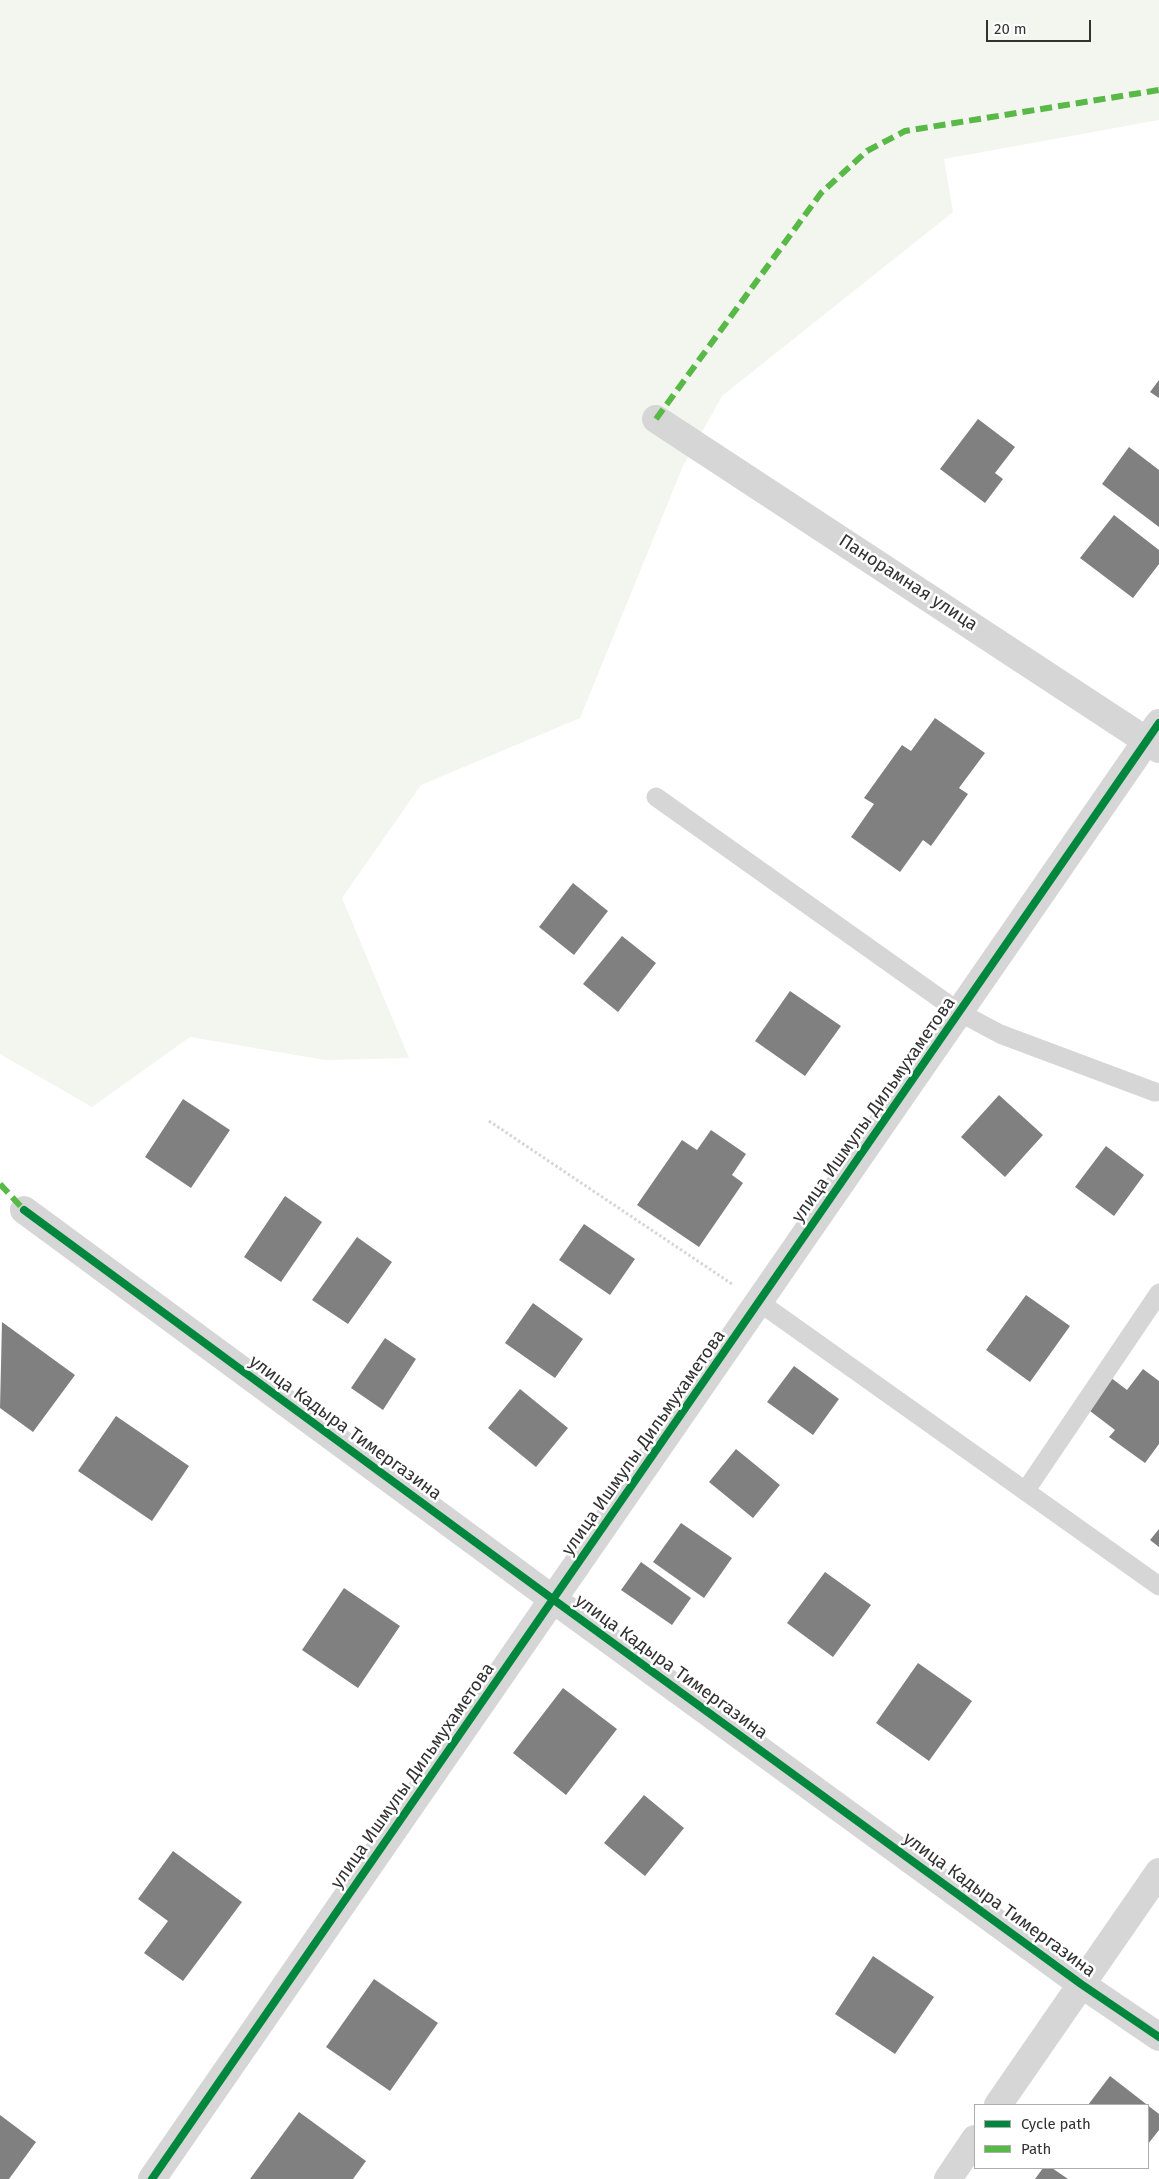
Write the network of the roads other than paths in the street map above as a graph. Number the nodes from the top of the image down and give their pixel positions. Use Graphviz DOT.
graph roads {
  1 [pos="656,419"];
  2 [pos="1155,737"];
  3 [pos="656,797"];
  4 [pos="959,1012"];
  5 [pos="1155,1092"];
  6 [pos="24,1210"];
  7 [pos="1159,1293"];
  8 [pos="759,1302"];
  9 [pos="1026,1490"];
  10 [pos="1159,1586"];
  11 [pos="554,1600"];
  12 [pos="1159,1872"];
  13 [pos="1081,1984"];
  14 [pos="1159,2037"];
  15 [pos="999,2104"];
  16 [pos="974,2140"];
  17 [pos="152,2179"];
  18 [pos="948,2179"];
  1 -- 2 [label="street, Панорамная улица"];
  2 -- 4 [label="street, улица Ишмулы Дильмухаметова"];
  3 -- 4 [label="lane"];
  4 -- 5 [label="lane"];
  4 -- 8 [label="street, улица Ишмулы Дильмухаметова"];
  6 -- 11 [label="street, улица Кадыра Тимергазина"];
  7 -- 9 [label="lane"];
  8 -- 9 [label="lane"];
  8 -- 11 [label="street, улица Ишмулы Дильмухаметова"];
  9 -- 10 [label="lane"];
  11 -- 13 [label="street, улица Кадыра Тимергазина"];
  11 -- 17 [label="street, улица Ишмулы Дильмухаметова"];
  12 -- 13 [label="street"];
  13 -- 14 [label="street, улица Кадыра Тимергазина"];
  13 -- 15 [label="street"];
  16 -- 18 [label="street"];
}
